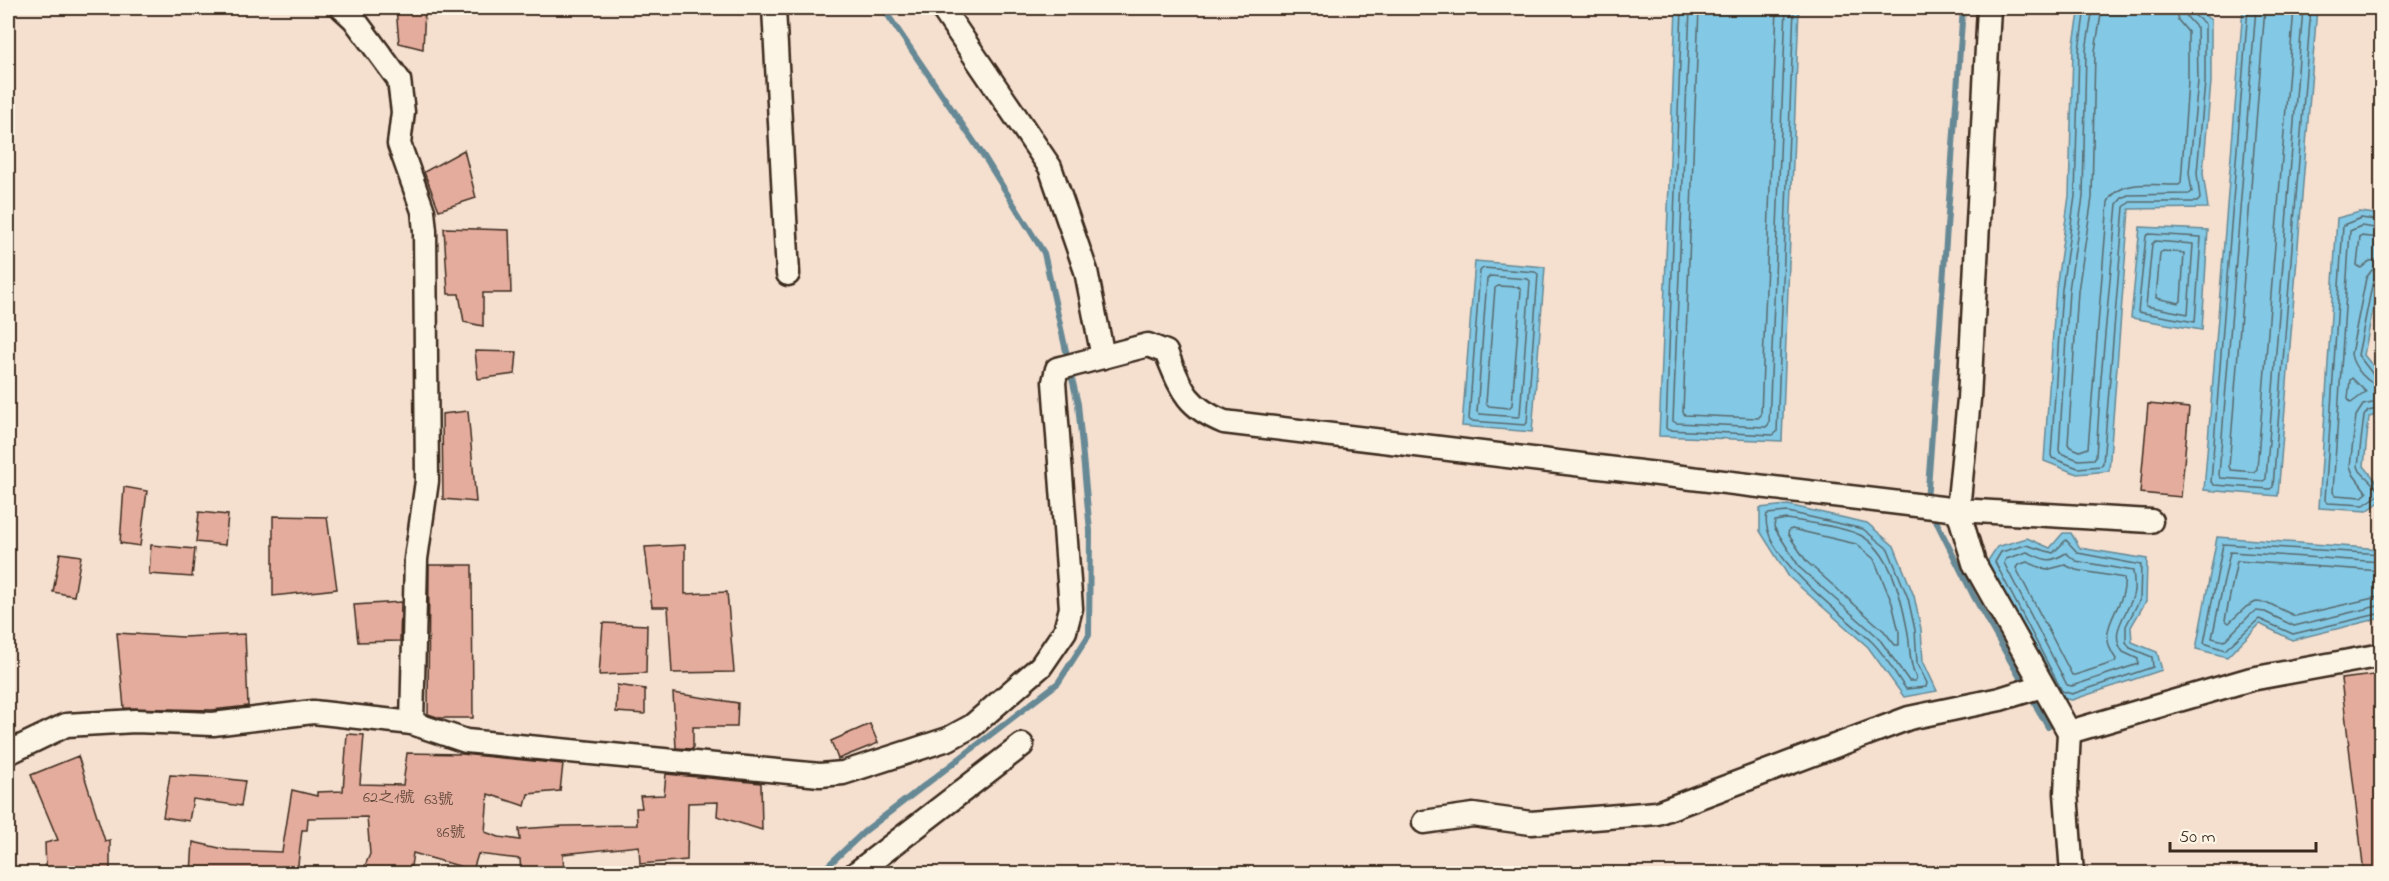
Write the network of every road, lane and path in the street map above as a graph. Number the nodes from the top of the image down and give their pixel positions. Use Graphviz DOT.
graph roads {
  1 [pos="774,8"];
  2 [pos="942,8"];
  3 [pos="1989,8"];
  4 [pos="352,11"];
  5 [pos="788,274"];
  6 [pos="1096,359"];
  7 [pos="1938,508"];
  8 [pos="2151,521"];
  9 [pos="2382,656"];
  10 [pos="2042,686"];
  11 [pos="412,723"];
  12 [pos="2069,732"];
  13 [pos="1022,745"];
  14 [pos="8,753"];
  15 [pos="1424,822"];
  16 [pos="855,873"];
  17 [pos="2072,873"];
  1 -- 5 [label="lane"];
  2 -- 6 [label="lane"];
  3 -- 7 [label="lane"];
  4 -- 11 [label="lane"];
  6 -- 7 [label="lane"];
  6 -- 11 [label="lane"];
  7 -- 8 [label="lane"];
  7 -- 10 [label="lane"];
  9 -- 12 [label="lane"];
  10 -- 12 [label="lane"];
  10 -- 15 [label="lane"];
  11 -- 14 [label="lane"];
  12 -- 17 [label="lane"];
  13 -- 16 [label="lane"];
}
